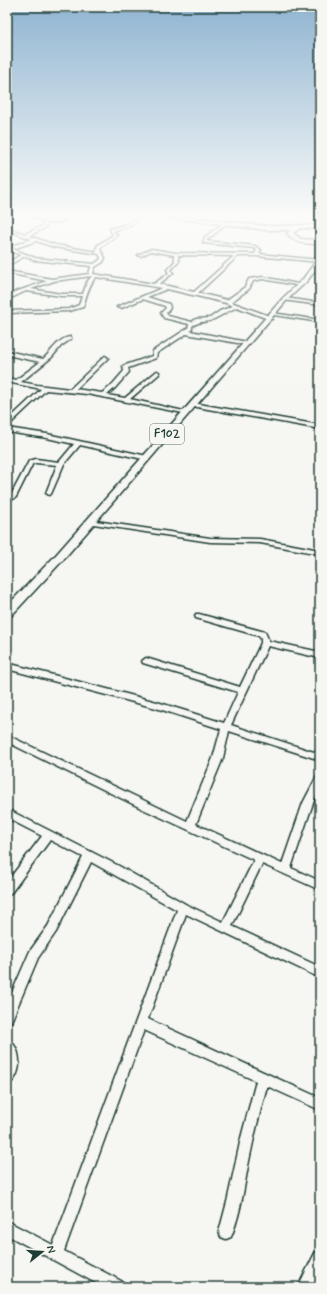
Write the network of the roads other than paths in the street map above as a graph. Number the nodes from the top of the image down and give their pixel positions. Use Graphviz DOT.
graph roads {
  1 [pos="39,277"];
  2 [pos="79,277"];
  3 [pos="92,277"];
  4 [pos="103,277"];
  5 [pos="166,277"];
  6 [pos="213,277"];
  7 [pos="307,277"];
  8 [pos="54,280"];
  9 [pos="156,285"];
  10 [pos="301,285"];
  11 [pos="166,288"];
  12 [pos="25,290"];
  13 [pos="7,291"];
  14 [pos="17,293"];
  15 [pos="195,294"];
  16 [pos="84,295"];
  17 [pos="7,298"];
  18 [pos="142,298"];
  19 [pos="285,299"];
  20 [pos="228,302"];
  21 [pos="320,304"];
  22 [pos="236,306"];
  23 [pos="119,307"];
  24 [pos="7,312"];
  25 [pos="272,316"];
  26 [pos="320,321"];
  27 [pos="193,324"];
  28 [pos="186,332"];
  29 [pos="69,338"];
  30 [pos="247,344"];
  31 [pos="7,353"];
  32 [pos="105,358"];
  33 [pos="44,361"];
  34 [pos="157,373"];
  35 [pos="7,380"];
  36 [pos="17,382"];
  37 [pos="45,388"];
  38 [pos="72,390"];
  39 [pos="102,396"];
  40 [pos="126,400"];
  41 [pos="193,405"];
  42 [pos="186,413"];
  43 [pos="7,424"];
  44 [pos="320,427"];
  45 [pos="7,430"];
  46 [pos="78,443"];
  47 [pos="147,458"];
  48 [pos="61,464"];
  49 [pos="49,493"];
  50 [pos="13,497"];
  51 [pos="89,522"];
  52 [pos="320,552"];
  53 [pos="7,613"];
  54 [pos="199,616"];
  55 [pos="265,643"];
  56 [pos="320,655"];
  57 [pos="146,661"];
  58 [pos="7,666"];
  59 [pos="243,691"];
  60 [pos="226,727"];
  61 [pos="7,738"];
  62 [pos="320,756"];
  63 [pos="320,779"];
  64 [pos="7,813"];
  65 [pos="190,826"];
  66 [pos="48,835"];
  67 [pos="89,856"];
  68 [pos="260,858"];
  69 [pos="285,870"];
  70 [pos="320,886"];
  71 [pos="7,890"];
  72 [pos="183,908"];
  73 [pos="226,928"];
  74 [pos="320,973"];
  75 [pos="7,1018"];
  76 [pos="141,1022"];
  77 [pos="7,1045"];
  78 [pos="263,1077"];
  79 [pos="7,1079"];
  80 [pos="320,1104"];
  81 [pos="7,1228"];
  82 [pos="226,1232"];
  83 [pos="56,1254"];
  84 [pos="320,1258"];
  85 [pos="118,1287"];
  86 [pos="306,1287"];
  1 -- 8 [label="street"];
  2 -- 8 [label="street"];
  3 -- 16 [label="street"];
  4 -- 9 [label="street"];
  5 -- 9 [label="street"];
  6 -- 15 [label="street"];
  7 -- 10 [label="main road, F102"];
  8 -- 12 [label="street"];
  9 -- 11 [label="street"];
  10 -- 19 [label="main road, F102"];
  10 -- 20 [label="street"];
  11 -- 15 [label="street"];
  11 -- 18 [label="street"];
  12 -- 14 [label="street"];
  12 -- 16 [label="street"];
  13 -- 14 [label="street"];
  14 -- 17 [label="street"];
  15 -- 20 [label="street"];
  16 -- 24 [label="street"];
  18 -- 23 [label="street"];
  18 -- 27 [label="street"];
  19 -- 21 [label="street"];
  19 -- 25 [label="main road, F102"];
  20 -- 22 [label="street"];
  22 -- 25 [label="street"];
  22 -- 27 [label="street"];
  25 -- 26 [label="street"];
  25 -- 30 [label="main road, F102"];
  27 -- 28 [label="street"];
  28 -- 30 [label="street"];
  28 -- 39 [label="street"];
  29 -- 33 [label="street"];
  30 -- 41 [label="main road, F102"];
  31 -- 33 [label="street"];
  32 -- 38 [label="street"];
  33 -- 36 [label="street"];
  34 -- 40 [label="street"];
  35 -- 36 [label="street"];
  36 -- 37 [label="street"];
  37 -- 38 [label="street"];
  37 -- 43 [label="street"];
  38 -- 39 [label="street"];
  39 -- 40 [label="street"];
  40 -- 42 [label="street"];
  41 -- 42 [label="main road, F102"];
  41 -- 44 [label="street"];
  42 -- 47 [label="main road, F102"];
  45 -- 46 [label="street"];
  46 -- 47 [label="street"];
  46 -- 48 [label="street"];
  47 -- 51 [label="main road, F102"];
  48 -- 49 [label="street"];
  48 -- 50 [label="street"];
  51 -- 52 [label="street"];
  51 -- 53 [label="main road, F102"];
  54 -- 55 [label="street"];
  55 -- 56 [label="street"];
  55 -- 59 [label="street"];
  57 -- 59 [label="street"];
  58 -- 60 [label="street"];
  59 -- 60 [label="street"];
  60 -- 62 [label="street"];
  60 -- 65 [label="street"];
  61 -- 65 [label="street"];
  63 -- 69 [label="street"];
  64 -- 66 [label="street"];
  65 -- 68 [label="street"];
  66 -- 67 [label="street"];
  66 -- 71 [label="street"];
  67 -- 72 [label="street"];
  67 -- 75 [label="street"];
  68 -- 69 [label="street"];
  68 -- 73 [label="street"];
  69 -- 70 [label="street"];
  72 -- 73 [label="street"];
  72 -- 76 [label="street"];
  73 -- 74 [label="street"];
  76 -- 78 [label="street"];
  76 -- 83 [label="street"];
  77 -- 79 [label="street"];
  78 -- 80 [label="street"];
  78 -- 82 [label="street"];
  81 -- 83 [label="street"];
  83 -- 85 [label="street"];
  84 -- 86 [label="street"];
}
